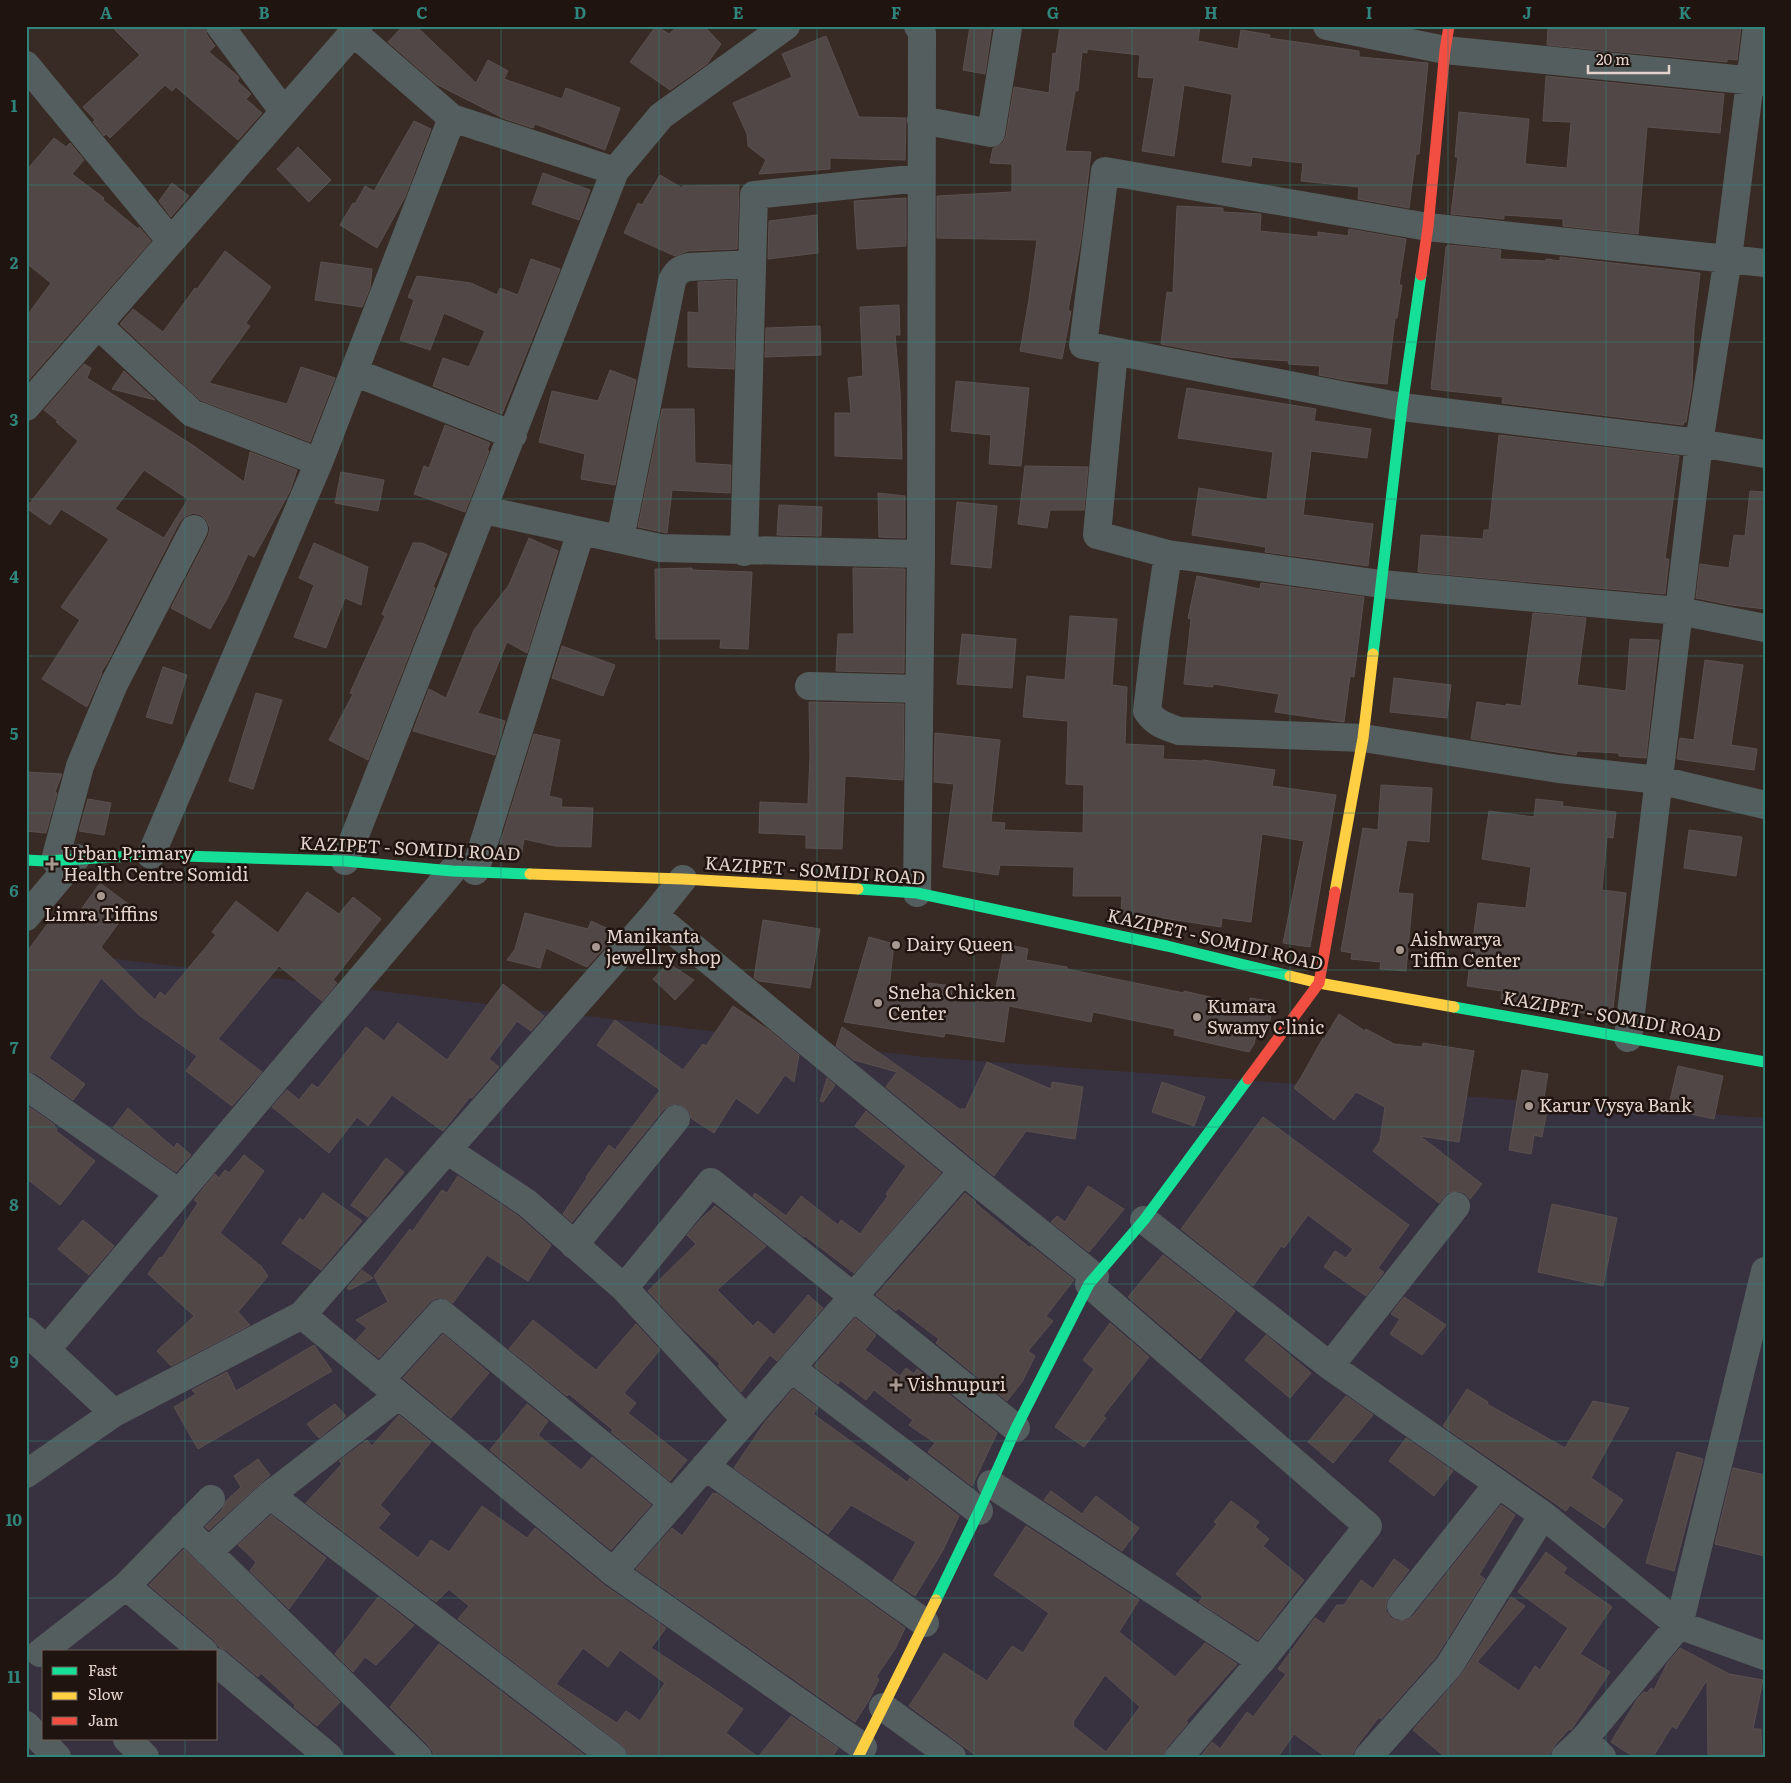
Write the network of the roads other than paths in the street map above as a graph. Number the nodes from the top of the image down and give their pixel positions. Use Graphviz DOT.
graph roads {
  1 [pos="220,26"];
  2 [pos="786,26"];
  3 [pos="918,26"];
  4 [pos="1327,26"];
  5 [pos="1757,26"];
  6 [pos="1008,28"];
  7 [pos="356,29"];
  8 [pos="1447,38"];
  9 [pos="26,64"];
  10 [pos="1758,81"];
  11 [pos="284,112"];
  12 [pos="452,118"];
  13 [pos="920,120"];
  14 [pos="616,171"];
  15 [pos="921,178"];
  16 [pos="1428,227"];
  17 [pos="171,241"];
  18 [pos="1728,258"];
  19 [pos="1765,263"];
  20 [pos="752,264"];
  21 [pos="98,325"];
  22 [pos="1114,351"];
  23 [pos="354,372"];
  24 [pos="26,407"];
  25 [pos="1402,407"];
  26 [pos="513,435"];
  27 [pos="1699,443"];
  28 [pos="1765,454"];
  29 [pos="319,462"];
  30 [pos="484,510"];
  31 [pos="194,529"];
  32 [pos="581,531"];
  33 [pos="620,540"];
  34 [pos="744,552"];
  35 [pos="921,554"];
  36 [pos="1168,554"];
  37 [pos="1381,584"];
  38 [pos="1679,611"];
  39 [pos="1765,628"];
  40 [pos="809,686"];
  41 [pos="919,689"];
  42 [pos="1362,738"];
  43 [pos="1659,780"];
  44 [pos="1765,805"];
  45 [pos="151,855"];
  46 [pos="66,859"];
  47 [pos="26,860"];
  48 [pos="346,861"];
  49 [pos="464,871"];
  50 [pos="683,879"];
  51 [pos="917,893"];
  52 [pos="654,915"];
  53 [pos="26,917"];
  54 [pos="1319,983"];
  55 [pos="1628,1038"];
  56 [pos="1765,1062"];
  57 [pos="26,1086"];
  58 [pos="676,1118"];
  59 [pos="446,1150"];
  60 [pos="963,1171"];
  61 [pos="179,1193"];
  62 [pos="1456,1206"];
  63 [pos="1144,1220"];
  64 [pos="574,1245"];
  65 [pos="1765,1271"];
  66 [pos="1092,1281"];
  67 [pos="624,1288"];
  68 [pos="853,1296"];
  69 [pos="302,1315"];
  70 [pos="26,1331"];
  71 [pos="47,1349"];
  72 [pos="1330,1366"];
  73 [pos="791,1368"];
  74 [pos="389,1388"];
  75 [pos="114,1413"];
  76 [pos="746,1420"];
  77 [pos="1016,1428"];
  78 [pos="706,1466"];
  79 [pos="26,1474"];
  80 [pos="991,1484"];
  81 [pos="1498,1484"];
  82 [pos="270,1495"];
  83 [pos="211,1499"];
  84 [pos="673,1503"];
  85 [pos="979,1511"];
  86 [pos="1543,1515"];
  87 [pos="183,1527"];
  88 [pos="208,1552"];
  89 [pos="613,1572"];
  90 [pos="126,1586"];
  91 [pos="1401,1606"];
  92 [pos="925,1623"];
  93 [pos="1679,1625"];
  94 [pos="202,1650"];
  95 [pos="37,1652"];
  96 [pos="1765,1656"];
  97 [pos="1261,1661"];
  98 [pos="218,1664"];
  99 [pos="883,1708"];
  100 [pos="26,1725"];
  101 [pos="128,1740"];
  102 [pos="1583,1751"];
  103 [pos="861,1752"];
  104 [pos="57,1757"];
  105 [pos="145,1757"];
  106 [pos="329,1757"];
  107 [pos="418,1757"];
  108 [pos="613,1757"];
  109 [pos="952,1757"];
  110 [pos="1179,1757"];
  111 [pos="1368,1757"];
  1 -- 11 [label="street"];
  2 -- 14 [label="street"];
  3 -- 13 [label="street"];
  4 -- 8 [label="street"];
  5 -- 10 [label="street"];
  6 -- 13 [label="street"];
  7 -- 11 [label="street"];
  7 -- 12 [label="street"];
  8 -- 10 [label="street"];
  8 -- 16 [label="street"];
  9 -- 17 [label="street"];
  10 -- 18 [label="street"];
  11 -- 17 [label="street"];
  12 -- 14 [label="street"];
  12 -- 23 [label="street"];
  13 -- 15 [label="street"];
  14 -- 26 [label="street"];
  15 -- 20 [label="street"];
  15 -- 35 [label="street"];
  16 -- 18 [label="street"];
  16 -- 22 [label="street"];
  16 -- 25 [label="street"];
  17 -- 21 [label="street"];
  18 -- 19 [label="street"];
  18 -- 27 [label="street"];
  20 -- 33 [label="street"];
  20 -- 34 [label="street"];
  21 -- 24 [label="street"];
  21 -- 29 [label="street"];
  22 -- 25 [label="street"];
  22 -- 36 [label="street"];
  23 -- 26 [label="street"];
  23 -- 29 [label="street"];
  25 -- 27 [label="street"];
  25 -- 37 [label="street"];
  26 -- 30 [label="street"];
  27 -- 28 [label="street"];
  27 -- 38 [label="street"];
  29 -- 45 [label="street"];
  30 -- 32 [label="street"];
  30 -- 48 [label="street"];
  31 -- 46 [label="street"];
  32 -- 33 [label="street"];
  32 -- 49 [label="street"];
  33 -- 34 [label="street"];
  34 -- 35 [label="street"];
  35 -- 41 [label="street"];
  36 -- 37 [label="street"];
  36 -- 42 [label="street"];
  37 -- 38 [label="street"];
  37 -- 42 [label="street"];
  38 -- 39 [label="street"];
  38 -- 43 [label="street"];
  40 -- 41 [label="street"];
  41 -- 51 [label="street"];
  42 -- 43 [label="street"];
  42 -- 54 [label="street"];
  43 -- 44 [label="street"];
  43 -- 55 [label="street"];
  45 -- 46 [label="street, KAZIPET - SOMIDI ROAD"];
  45 -- 48 [label="street, KAZIPET - SOMIDI ROAD"];
  46 -- 47 [label="street, KAZIPET - SOMIDI ROAD"];
  46 -- 53 [label="street"];
  48 -- 49 [label="street, KAZIPET - SOMIDI ROAD"];
  49 -- 50 [label="street, KAZIPET - SOMIDI ROAD"];
  49 -- 61 [label="street"];
  50 -- 51 [label="street, KAZIPET - SOMIDI ROAD"];
  50 -- 52 [label="street"];
  51 -- 54 [label="street, KAZIPET - SOMIDI ROAD"];
  52 -- 59 [label="street"];
  52 -- 60 [label="street"];
  54 -- 55 [label="street, KAZIPET - SOMIDI ROAD"];
  54 -- 63 [label="street"];
  55 -- 56 [label="street, KAZIPET - SOMIDI ROAD"];
  57 -- 61 [label="street"];
  58 -- 64 [label="street"];
  59 -- 64 [label="street"];
  59 -- 69 [label="street"];
  60 -- 66 [label="street"];
  60 -- 68 [label="street"];
  61 -- 71 [label="street"];
  62 -- 72 [label="street"];
  63 -- 66 [label="street"];
  63 -- 72 [label="street"];
  64 -- 67 [label="street"];
  65 -- 93 [label="street"];
  66 -- 77 [label="street"];
  66 -- 97 [label="street"];
  67 -- 68 [label="street"];
  67 -- 76 [label="street"];
  68 -- 73 [label="street"];
  68 -- 77 [label="street"];
  69 -- 74 [label="street"];
  69 -- 75 [label="street"];
  70 -- 71 [label="street"];
  71 -- 75 [label="street"];
  72 -- 81 [label="street"];
  73 -- 76 [label="street"];
  73 -- 85 [label="street"];
  74 -- 82 [label="street"];
  74 -- 84 [label="street"];
  74 -- 89 [label="street"];
  75 -- 79 [label="street"];
  76 -- 78 [label="street"];
  77 -- 80 [label="street"];
  78 -- 84 [label="street"];
  78 -- 92 [label="street"];
  80 -- 85 [label="street"];
  80 -- 97 [label="street"];
  81 -- 86 [label="street"];
  81 -- 91 [label="street"];
  82 -- 88 [label="street"];
  82 -- 108 [label="street"];
  83 -- 87 [label="street"];
  84 -- 89 [label="street"];
  85 -- 92 [label="street"];
  86 -- 93 [label="street"];
  86 -- 111 [label="street"];
  87 -- 88 [label="street"];
  87 -- 90 [label="street"];
  88 -- 107 [label="street"];
  89 -- 103 [label="street"];
  90 -- 94 [label="street"];
  90 -- 95 [label="street"];
  92 -- 99 [label="street"];
  93 -- 96 [label="street"];
  93 -- 102 [label="street"];
  97 -- 110 [label="street"];
  98 -- 106 [label="street"];
  99 -- 103 [label="street"];
  99 -- 109 [label="street"];
  100 -- 104 [label="street"];
  101 -- 105 [label="street"];
}
